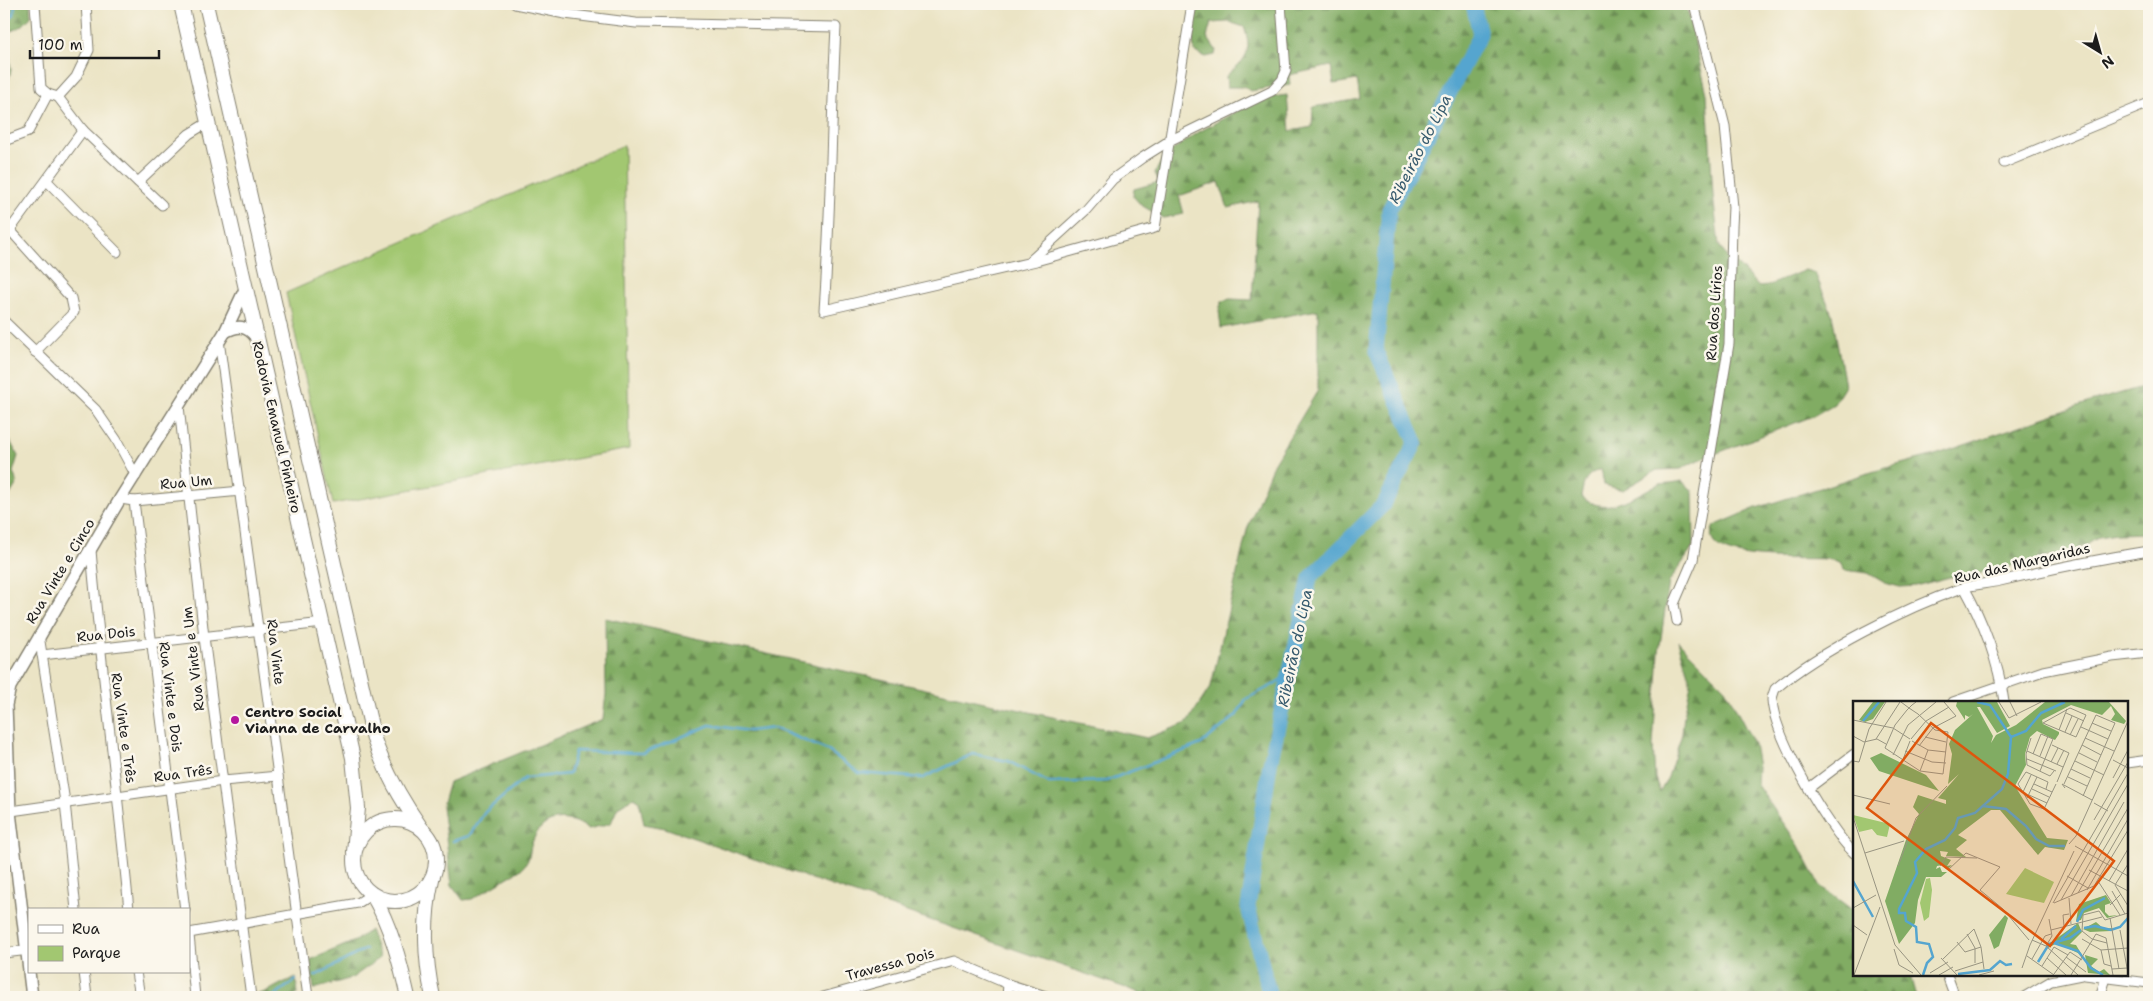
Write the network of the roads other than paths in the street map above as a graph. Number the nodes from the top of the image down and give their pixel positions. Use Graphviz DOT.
graph roads {
  1 [pos="35,4"];
  2 [pos="86,4"];
  3 [pos="181,4"];
  4 [pos="206,4"];
  5 [pos="515,4"];
  6 [pos="1192,4"];
  7 [pos="1281,4"];
  8 [pos="1694,4"];
  9 [pos="48,94"];
  10 [pos="58,97"];
  11 [pos="2149,103"];
  12 [pos="207,123"];
  13 [pos="82,130"];
  14 [pos="4,141"];
  15 [pos="1169,141"];
  16 [pos="2004,163"];
  17 [pos="47,181"];
  18 [pos="138,182"];
  19 [pos="162,205"];
  20 [pos="10,230"];
  21 [pos="4,238"];
  22 [pos="117,252"];
  23 [pos="1027,263"];
  24 [pos="246,287"];
  25 [pos="4,321"];
  26 [pos="222,336"];
  27 [pos="256,337"];
  28 [pos="35,352"];
  29 [pos="179,406"];
  30 [pos="136,476"];
  31 [pos="241,491"];
  32 [pos="190,495"];
  33 [pos="120,499"];
  34 [pos="134,501"];
  35 [pos="91,550"];
  36 [pos="2149,551"];
  37 [pos="1964,587"];
  38 [pos="1677,620"];
  39 [pos="323,623"];
  40 [pos="260,631"];
  41 [pos="39,635"];
  42 [pos="204,637"];
  43 [pos="150,643"];
  44 [pos="99,649"];
  45 [pos="2149,653"];
  46 [pos="42,655"];
  47 [pos="2002,686"];
  48 [pos="1956,701"];
  49 [pos="2004,701"];
  50 [pos="1853,755"];
  51 [pos="2149,760"];
  52 [pos="6,762"];
  53 [pos="2128,762"];
  54 [pos="278,776"];
  55 [pos="223,781"];
  56 [pos="1808,788"];
  57 [pos="169,789"];
  58 [pos="119,796"];
  59 [pos="65,802"];
  60 [pos="7,812"];
  61 [pos="421,828"];
  62 [pos="354,852"];
  63 [pos="1853,852"];
  64 [pos="433,874"];
  65 [pos="372,894"];
  66 [pos="76,908"];
  67 [pos="129,908"];
  68 [pos="185,908"];
  69 [pos="298,914"];
  70 [pos="243,925"];
  71 [pos="190,934"];
  72 [pos="190,944"];
  73 [pos="28,950"];
  74 [pos="4,953"];
  75 [pos="29,974"];
  76 [pos="84,974"];
  77 [pos="136,974"];
  78 [pos="1947,976"];
  79 [pos="2078,976"];
  80 [pos="2106,976"];
  81 [pos="2149,983"];
  82 [pos="1008,984"];
  83 [pos="32,997"];
  84 [pos="87,997"];
  85 [pos="140,997"];
  86 [pos="195,997"];
  87 [pos="251,997"];
  88 [pos="308,997"];
  89 [pos="408,997"];
  90 [pos="433,997"];
  91 [pos="823,997"];
  92 [pos="1007,997"];
  93 [pos="1048,997"];
  94 [pos="1955,997"];
  95 [pos="2024,997"];
  96 [pos="2100,997"];
  1 -- 9 [label="street"];
  2 -- 10 [label="street"];
  3 -- 12 [label="main road, Rodovia Emanuel Pinheiro"];
  4 -- 61 [label="main road, Rodovia Emanuel Pinheiro"];
  5 -- 23 [label="street"];
  6 -- 15 [label="street"];
  7 -- 15 [label="street"];
  8 -- 38 [label="street, Rua dos Lírios"];
  9 -- 10 [label="street"];
  9 -- 14 [label="street"];
  10 -- 13 [label="street"];
  11 -- 16 [label="street"];
  12 -- 18 [label="street"];
  12 -- 24 [label="main road, Rodovia Emanuel Pinheiro"];
  13 -- 17 [label="street"];
  13 -- 18 [label="street"];
  15 -- 23 [label="street"];
  15 -- 23 [label="street"];
  17 -- 20 [label="street"];
  17 -- 22 [label="street"];
  18 -- 19 [label="street"];
  20 -- 21 [label="street"];
  20 -- 28 [label="street"];
  24 -- 26 [label="street, Rua Vinte e Cinco"];
  24 -- 27 [label="main road, Rodovia Emanuel Pinheiro"];
  25 -- 28 [label="street"];
  26 -- 27 [label="street"];
  26 -- 29 [label="street, Rua Vinte e Cinco"];
  26 -- 31 [label="street, Rua Vinte"];
  27 -- 39 [label="main road, Rodovia Emanuel Pinheiro"];
  28 -- 30 [label="street"];
  29 -- 30 [label="street, Rua Vinte e Cinco"];
  29 -- 32 [label="street, Rua Vinte e Um"];
  30 -- 33 [label="street, Rua Vinte e Cinco"];
  31 -- 32 [label="street, Rua Um"];
  31 -- 40 [label="street, Rua Vinte"];
  32 -- 34 [label="street, Rua Um"];
  32 -- 42 [label="street, Rua Vinte e Um"];
  33 -- 34 [label="street"];
  33 -- 35 [label="street, Rua Vinte e Cinco"];
  34 -- 43 [label="street, Rua Vinte e Dois"];
  35 -- 41 [label="street, Rua Vinte e Cinco"];
  35 -- 44 [label="street, Rua Vinte e Três"];
  36 -- 37 [label="street, Rua das Margaridas"];
  37 -- 47 [label="street"];
  37 -- 56 [label="street, Rua das Margaridas"];
  39 -- 40 [label="street, Rua Dois"];
  39 -- 62 [label="main road, Rodovia Emanuel Pinheiro"];
  40 -- 42 [label="street, Rua Dois"];
  40 -- 54 [label="street, Rua Vinte"];
  41 -- 46 [label="street"];
  41 -- 52 [label="street, Rua Vinte e Cinco"];
  42 -- 43 [label="street, Rua Dois"];
  42 -- 55 [label="street, Rua Vinte e Um"];
  43 -- 44 [label="street, Rua Dois"];
  43 -- 57 [label="street, Rua Vinte e Dois"];
  44 -- 46 [label="street, Rua Dois"];
  44 -- 58 [label="street, Rua Vinte e Três"];
  45 -- 47 [label="street"];
  46 -- 59 [label="street"];
  47 -- 48 [label="street"];
  47 -- 49 [label="street"];
  50 -- 56 [label="street"];
  51 -- 53 [label="street"];
  52 -- 60 [label="street, Rua Vinte e Cinco"];
  54 -- 55 [label="street, Rua Três"];
  54 -- 69 [label="street, Rua Vinte"];
  55 -- 57 [label="street, Rua Três"];
  55 -- 70 [label="street, Rua Vinte e Um"];
  56 -- 63 [label="street"];
  57 -- 58 [label="street, Rua Três"];
  57 -- 68 [label="street, Rua Vinte e Dois"];
  58 -- 59 [label="street, Rua Três"];
  58 -- 67 [label="street, Rua Vinte e Três"];
  59 -- 60 [label="street, Rua Três"];
  59 -- 66 [label="street"];
  60 -- 73 [label="street, Rua Vinte e Cinco"];
  61 -- 62 [label="main road"];
  61 -- 64 [label="main road"];
  62 -- 65 [label="main road"];
  64 -- 65 [label="main road"];
  64 -- 90 [label="main road"];
  65 -- 69 [label="street"];
  65 -- 89 [label="main road"];
  69 -- 70 [label="street"];
  69 -- 88 [label="street, Rua Vinte"];
  70 -- 71 [label="street"];
  70 -- 87 [label="street, Rua Vinte e Um"];
  72 -- 86 [label="street"];
  73 -- 74 [label="street"];
  75 -- 83 [label="street, Rua Vinte e Cinco"];
  76 -- 84 [label="street"];
  77 -- 85 [label="street"];
  78 -- 94 [label="street"];
  79 -- 95 [label="street"];
  80 -- 81 [label="street"];
  80 -- 96 [label="street"];
  82 -- 91 [label="street, Travessa Dois"];
  82 -- 92 [label="street"];
  82 -- 93 [label="street, Travessa Dois"];
}
